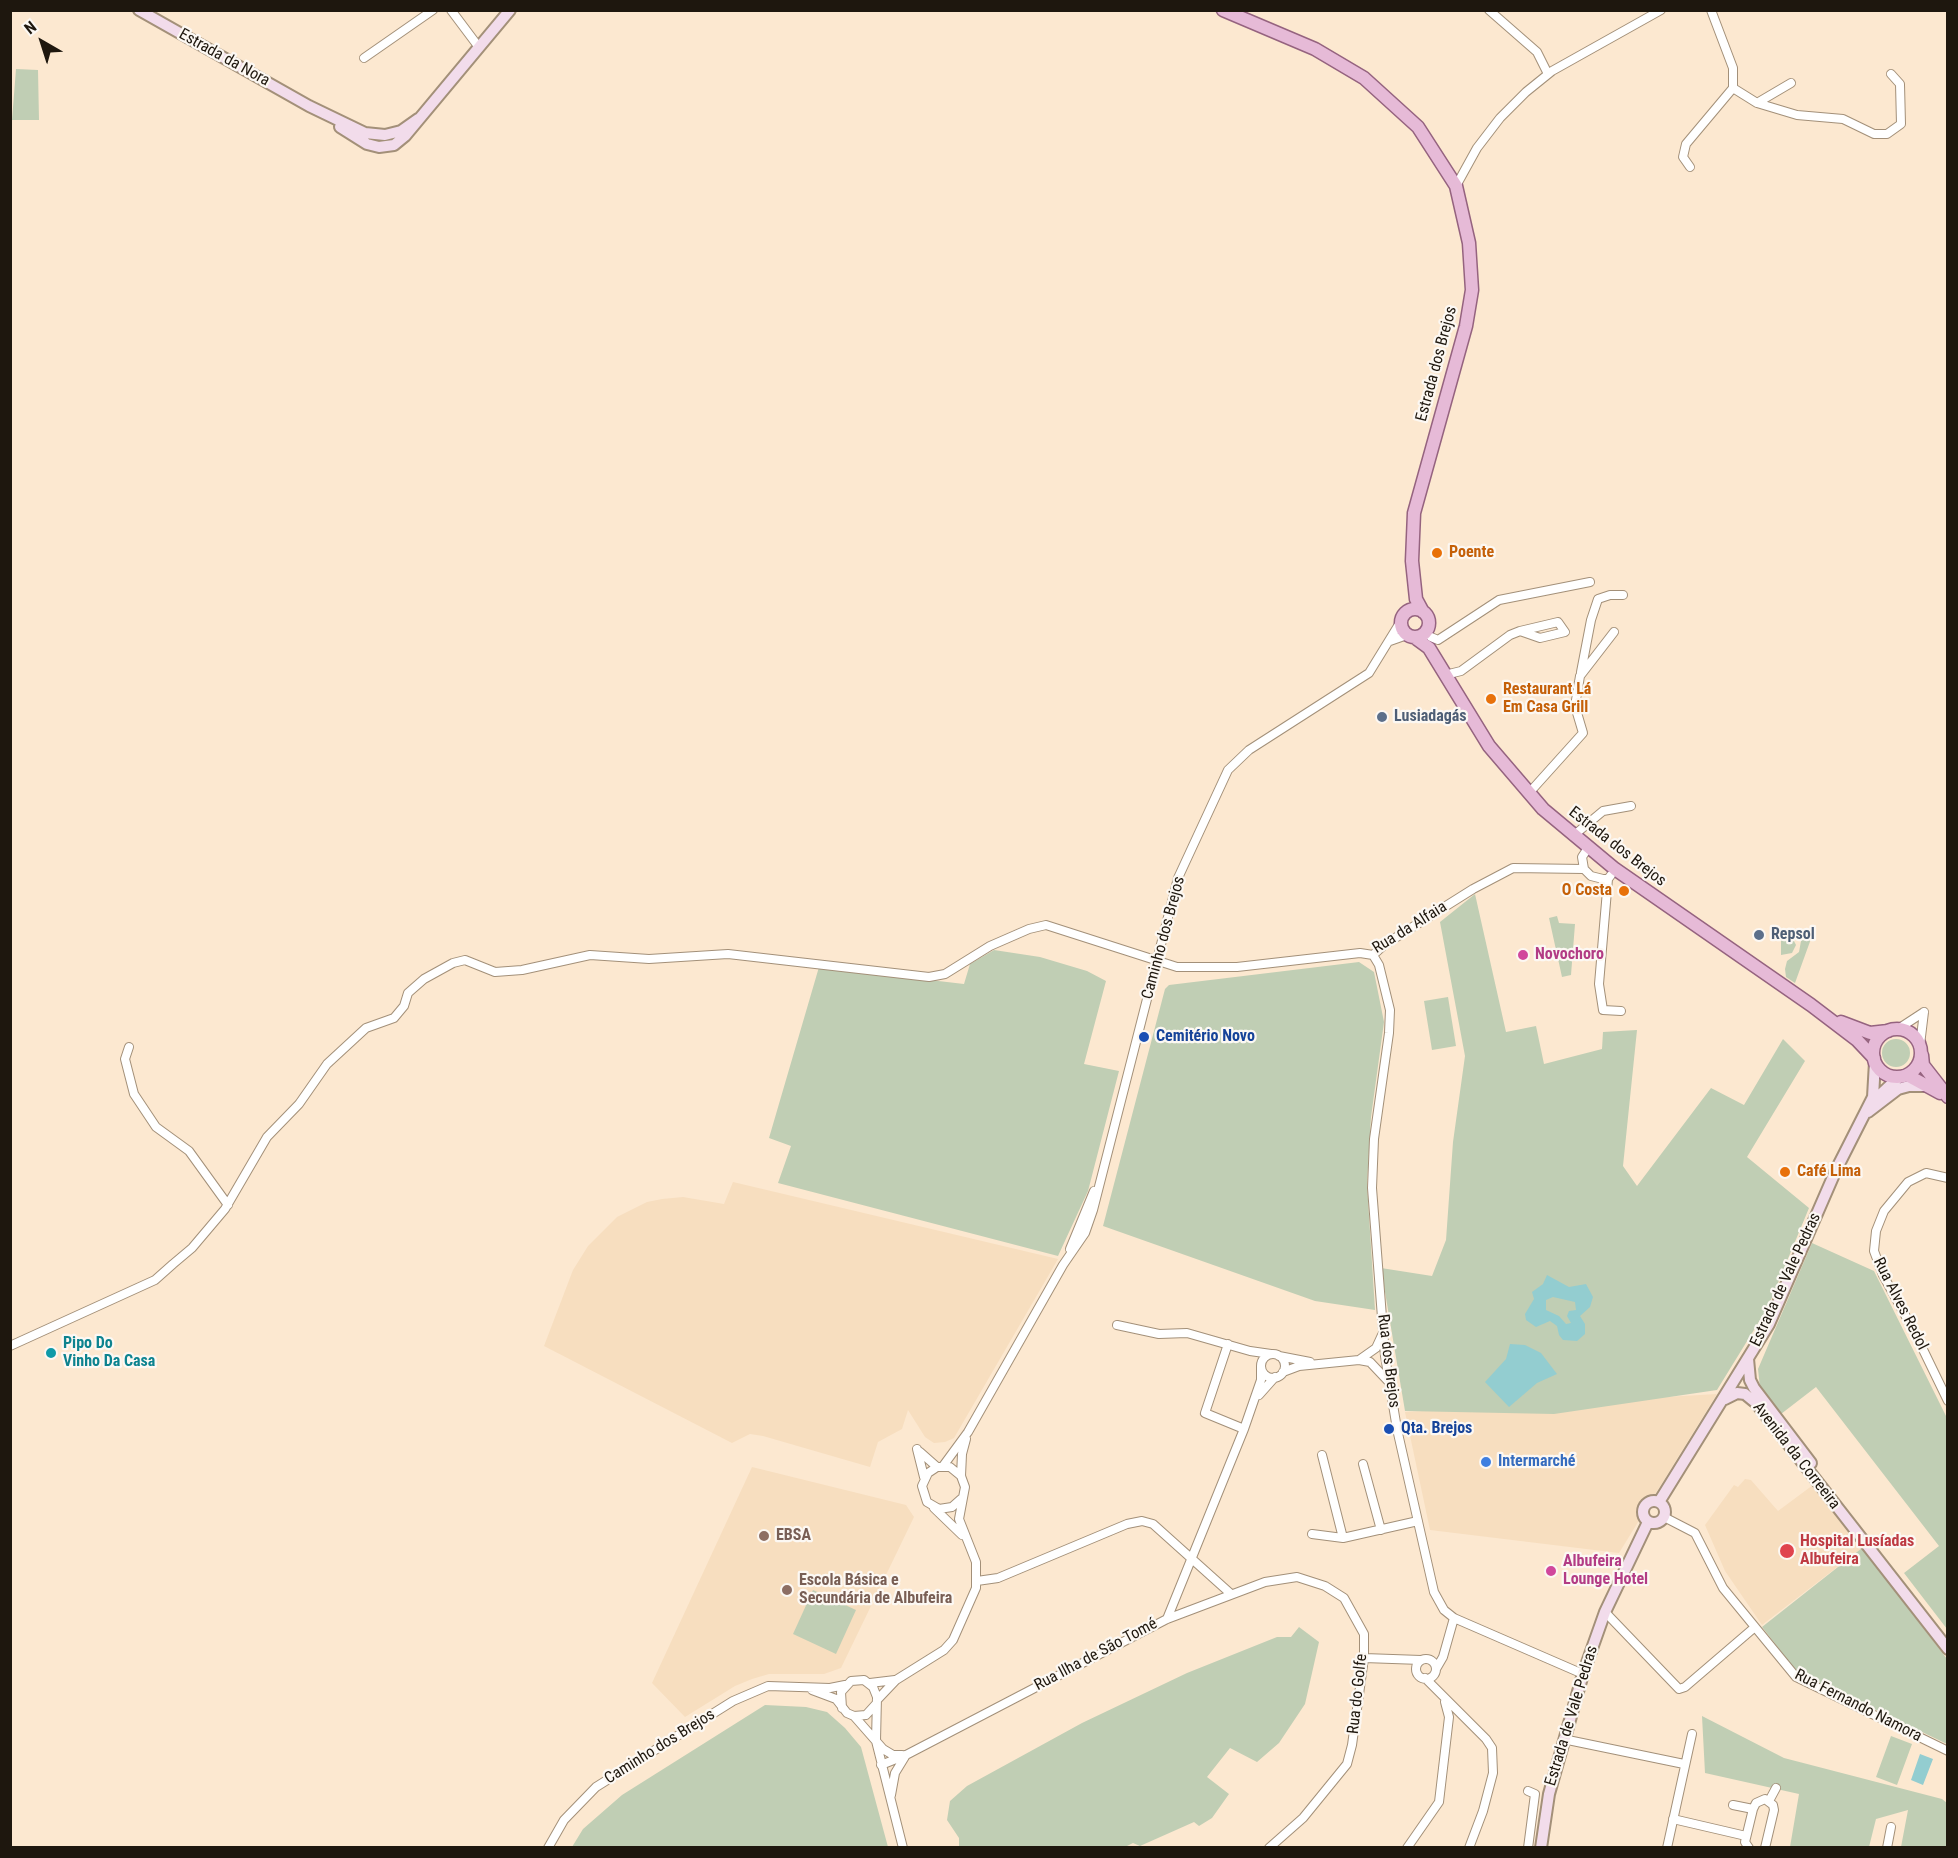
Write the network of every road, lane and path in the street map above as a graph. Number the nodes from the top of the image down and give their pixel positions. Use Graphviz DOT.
graph roads {
  1 [pos="140,10"];
  2 [pos="433,10"];
  3 [pos="451,10"];
  4 [pos="510,10"];
  5 [pos="1223,10"];
  6 [pos="1490,10"];
  7 [pos="1660,10"];
  8 [pos="1711,10"];
  9 [pos="478,46"];
  10 [pos="364,58"];
  11 [pos="1548,74"];
  12 [pos="1892,74"];
  13 [pos="1791,83"];
  14 [pos="1733,88"];
  15 [pos="1757,102"];
  16 [pos="1690,167"];
  17 [pos="1456,186"];
  18 [pos="1412,561"];
  19 [pos="1590,582"];
  20 [pos="1623,595"];
  21 [pos="1426,618"];
  22 [pos="1402,619"];
  23 [pos="1520,632"];
  24 [pos="1614,632"];
  25 [pos="1410,636"];
  26 [pos="1431,637"];
  27 [pos="1390,641"];
  28 [pos="1445,674"];
  29 [pos="1580,676"];
  30 [pos="1528,793"];
  31 [pos="1631,806"];
  32 [pos="1573,836"];
  33 [pos="1588,848"];
  34 [pos="1584,869"];
  35 [pos="1611,874"];
  36 [pos="1373,955"];
  37 [pos="1157,959"];
  38 [pos="1812,1005"];
  39 [pos="1621,1011"];
  40 [pos="1893,1030"];
  41 [pos="129,1047"];
  42 [pos="1920,1048"];
  43 [pos="1874,1060"];
  44 [pos="1903,1076"];
  45 [pos="1927,1086"];
  46 [pos="1947,1097"];
  47 [pos="1865,1114"];
  48 [pos="1947,1178"];
  49 [pos="228,1204"];
  50 [pos="1117,1325"];
  51 [pos="1383,1331"];
  52 [pos="1228,1344"];
  53 [pos="10,1346"];
  54 [pos="1275,1355"];
  55 [pos="1385,1356"];
  56 [pos="1369,1359"];
  57 [pos="1748,1359"];
  58 [pos="1326,1364"];
  59 [pos="1261,1367"];
  60 [pos="1283,1372"];
  61 [pos="1275,1377"];
  62 [pos="1389,1383"];
  63 [pos="1724,1399"];
  64 [pos="1254,1401"];
  65 [pos="1947,1401"];
  66 [pos="1244,1429"];
  67 [pos="969,1431"];
  68 [pos="1322,1455"];
  69 [pos="1363,1464"];
  70 [pos="940,1467"];
  71 [pos="961,1476"];
  72 [pos="924,1477"];
  73 [pos="962,1498"];
  74 [pos="1659,1502"];
  75 [pos="933,1507"];
  76 [pos="1664,1517"];
  77 [pos="1418,1521"];
  78 [pos="1648,1522"];
  79 [pos="1381,1530"];
  80 [pos="1312,1534"];
  81 [pos="964,1537"];
  82 [pos="1343,1538"];
  83 [pos="1192,1559"];
  84 [pos="977,1581"];
  85 [pos="1231,1594"];
  86 [pos="1605,1612"];
  87 [pos="1454,1618"];
  88 [pos="1167,1619"];
  89 [pos="1755,1627"];
  90 [pos="1947,1639"];
  91 [pos="1947,1649"];
  92 [pos="1443,1657"];
  93 [pos="1364,1658"];
  94 [pos="1398,1660"];
  95 [pos="1424,1660"];
  96 [pos="1417,1672"];
  97 [pos="1431,1674"];
  98 [pos="1583,1674"];
  99 [pos="896,1680"];
  100 [pos="870,1683"];
  101 [pos="796,1685"];
  102 [pos="845,1685"];
  103 [pos="1441,1694"];
  104 [pos="877,1702"];
  105 [pos="842,1708"];
  106 [pos="1461,1714"];
  107 [pos="854,1716"];
  108 [pos="1448,1720"];
  109 [pos="1692,1734"];
  110 [pos="1563,1738"];
  111 [pos="876,1741"];
  112 [pos="1947,1751"];
  113 [pos="906,1755"];
  114 [pos="1684,1764"];
  115 [pos="881,1765"];
  116 [pos="1776,1788"];
  117 [pos="1528,1791"];
  118 [pos="890,1799"];
  119 [pos="1769,1801"];
  120 [pos="1733,1804"];
  121 [pos="1753,1809"];
  122 [pos="1672,1819"];
  123 [pos="1891,1827"];
  124 [pos="1746,1836"];
  125 [pos="1284,1837"];
  126 [pos="548,1848"];
  127 [pos="903,1848"];
  128 [pos="1269,1848"];
  129 [pos="1276,1848"];
  130 [pos="1407,1848"];
  131 [pos="1469,1848"];
  132 [pos="1528,1848"];
  133 [pos="1541,1848"];
  134 [pos="1667,1848"];
  135 [pos="1749,1848"];
  136 [pos="1765,1848"];
  137 [pos="1887,1848"];
  1 -- 9 [label="main road, Estrada da Nora"];
  2 -- 10 [label="street"];
  3 -- 9 [label="street"];
  4 -- 9 [label="main road, Estrada da Nora"];
  5 -- 17 [label="main road, Estrada dos Brejos"];
  6 -- 11 [label="street"];
  7 -- 11 [label="street"];
  8 -- 14 [label="street"];
  11 -- 17 [label="street"];
  12 -- 15 [label="street"];
  13 -- 15 [label="street"];
  14 -- 15 [label="street"];
  14 -- 16 [label="street"];
  17 -- 18 [label="main road, Estrada dos Brejos"];
  18 -- 21 [label="main road"];
  18 -- 22 [label="main road"];
  19 -- 26 [label="street"];
  20 -- 29 [label="street"];
  21 -- 22 [label="main road"];
  21 -- 25 [label="main road"];
  21 -- 26 [label="main road"];
  22 -- 25 [label="main road"];
  22 -- 27 [label="street"];
  23 -- 23 [label="street"];
  23 -- 28 [label="street"];
  24 -- 29 [label="street"];
  25 -- 27 [label="street"];
  25 -- 28 [label="main road"];
  26 -- 28 [label="main road"];
  27 -- 37 [label="street, Caminho dos Brejos"];
  28 -- 30 [label="main road, Estrada dos Brejos"];
  29 -- 30 [label="street"];
  30 -- 32 [label="main road, Estrada dos Brejos"];
  31 -- 32 [label="street"];
  32 -- 33 [label="main road, Estrada dos Brejos"];
  33 -- 34 [label="street"];
  33 -- 35 [label="main road, Estrada dos Brejos"];
  34 -- 35 [label="street"];
  34 -- 36 [label="street, Rua da Alfaia"];
  35 -- 38 [label="main road, Estrada dos Brejos"];
  35 -- 39 [label="street"];
  36 -- 37 [label="street, Rua da Alfaia"];
  36 -- 51 [label="street, Rua dos Brejos"];
  37 -- 49 [label="street, Rua da Alfaia"];
  37 -- 67 [label="street, Caminho dos Brejos"];
  38 -- 40 [label="main road, Estrada dos Brejos"];
  38 -- 43 [label="main road, Estrada dos Brejos"];
  40 -- 42 [label="main road"];
  40 -- 42 [label="street"];
  40 -- 43 [label="main road"];
  41 -- 49 [label="street"];
  42 -- 44 [label="main road"];
  42 -- 46 [label="main road"];
  43 -- 44 [label="main road"];
  43 -- 47 [label="main road, Estrada de Vale Pedras"];
  44 -- 45 [label="main road"];
  44 -- 47 [label="main road, Estrada de Vale Pedras"];
  45 -- 46 [label="main road"];
  45 -- 47 [label="main road"];
  47 -- 57 [label="main road, Estrada de Vale Pedras"];
  48 -- 65 [label="street, Rua Alves Redol"];
  49 -- 53 [label="street, Rua da Alfaia"];
  50 -- 52 [label="street"];
  51 -- 55 [label="street, Rua dos Brejos"];
  51 -- 56 [label="street"];
  52 -- 54 [label="street"];
  52 -- 66 [label="street"];
  54 -- 58 [label="street, Rua Ilha de São Tomé"];
  54 -- 59 [label="street, Rua Ilha de São Tomé"];
  54 -- 60 [label="street"];
  55 -- 56 [label="street, Rua Ilha de São Tomé"];
  55 -- 62 [label="street, Rua dos Brejos"];
  56 -- 58 [label="street, Rua Ilha de São Tomé"];
  56 -- 62 [label="street"];
  57 -- 63 [label="main road, Estrada de Vale Pedras"];
  57 -- 90 [label="main road, Avenida da Correeira"];
  58 -- 60 [label="street, Rua Ilha de São Tomé"];
  59 -- 61 [label="street"];
  59 -- 64 [label="street, Rua Ilha de São Tomé"];
  60 -- 61 [label="street, Rua Ilha de São Tomé"];
  61 -- 64 [label="street, Rua Ilha de São Tomé"];
  62 -- 77 [label="street, Rua dos Brejos"];
  63 -- 74 [label="main road, Estrada de Vale Pedras"];
  63 -- 91 [label="main road, Avenida da Correeira"];
  64 -- 66 [label="street, Rua Ilha de São Tomé"];
  66 -- 83 [label="street, Rua Ilha de São Tomé"];
  67 -- 70 [label="street"];
  67 -- 71 [label="street"];
  68 -- 82 [label="street"];
  69 -- 79 [label="street"];
  70 -- 71 [label="street"];
  70 -- 72 [label="street"];
  70 -- 72 [label="street"];
  71 -- 73 [label="street"];
  72 -- 75 [label="street"];
  73 -- 75 [label="street"];
  73 -- 81 [label="street"];
  74 -- 76 [label="main road"];
  74 -- 78 [label="main road"];
  75 -- 81 [label="street"];
  76 -- 78 [label="main road"];
  76 -- 89 [label="street, Rua Fernando Namora"];
  77 -- 79 [label="street"];
  77 -- 87 [label="street, Rua dos Brejos"];
  78 -- 86 [label="main road, Estrada de Vale Pedras"];
  79 -- 82 [label="street"];
  80 -- 82 [label="street"];
  81 -- 84 [label="street"];
  83 -- 84 [label="street"];
  83 -- 85 [label="street"];
  83 -- 88 [label="street, Rua Ilha de São Tomé"];
  84 -- 99 [label="street"];
  85 -- 88 [label="street, Rua do Golfe"];
  85 -- 93 [label="street, Rua do Golfe"];
  86 -- 89 [label="street"];
  86 -- 98 [label="main road, Estrada de Vale Pedras"];
  87 -- 92 [label="street"];
  87 -- 98 [label="street, Rua dos Brejos"];
  88 -- 113 [label="street, Rua Ilha de São Tomé"];
  89 -- 112 [label="street, Rua Fernando Namora"];
  92 -- 95 [label="street"];
  92 -- 97 [label="street"];
  93 -- 94 [label="street"];
  93 -- 125 [label="street, Rua do Golfe"];
  94 -- 95 [label="street"];
  94 -- 96 [label="street"];
  95 -- 96 [label="street"];
  95 -- 97 [label="street"];
  96 -- 97 [label="street"];
  97 -- 103 [label="street"];
  98 -- 110 [label="main road, Estrada de Vale Pedras"];
  99 -- 100 [label="street"];
  99 -- 104 [label="street"];
  100 -- 102 [label="street"];
  100 -- 104 [label="street"];
  101 -- 102 [label="street, Caminho dos Brejos"];
  101 -- 105 [label="street, Caminho dos Brejos"];
  101 -- 126 [label="street, Caminho dos Brejos"];
  102 -- 105 [label="street"];
  103 -- 106 [label="street"];
  103 -- 108 [label="street"];
  104 -- 107 [label="street"];
  104 -- 111 [label="street"];
  105 -- 107 [label="street"];
  106 -- 108 [label="street"];
  106 -- 131 [label="street"];
  107 -- 111 [label="street"];
  108 -- 130 [label="street"];
  109 -- 114 [label="street"];
  110 -- 114 [label="street"];
  110 -- 133 [label="main road, Estrada de Vale Pedras"];
  111 -- 113 [label="street"];
  111 -- 115 [label="street"];
  113 -- 115 [label="street, Rua Ilha de São Tomé"];
  113 -- 118 [label="street"];
  114 -- 122 [label="street"];
  115 -- 118 [label="street"];
  116 -- 119 [label="street"];
  117 -- 132 [label="street"];
  118 -- 127 [label="street"];
  119 -- 121 [label="street"];
  119 -- 136 [label="street"];
  120 -- 121 [label="street"];
  121 -- 124 [label="street"];
  122 -- 124 [label="street"];
  122 -- 134 [label="street"];
  123 -- 137 [label="street"];
  124 -- 135 [label="street"];
  125 -- 128 [label="street, Rua do Golfe"];
  125 -- 129 [label="street"];
}
